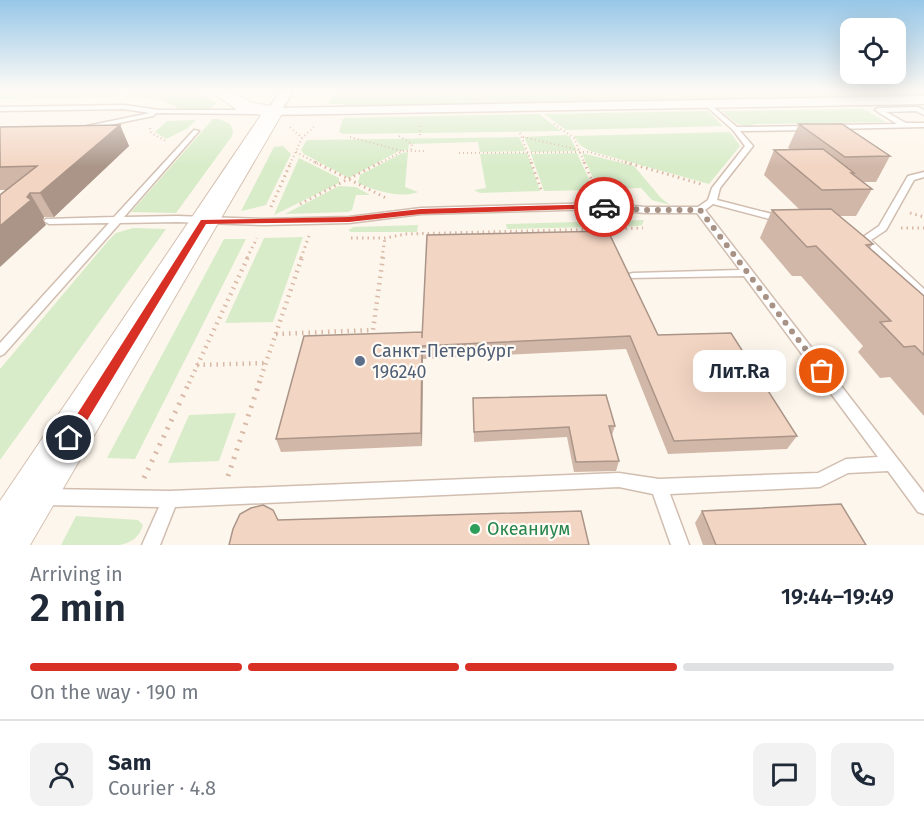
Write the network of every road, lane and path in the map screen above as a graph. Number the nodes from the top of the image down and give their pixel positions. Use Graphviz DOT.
graph roads {
  1 [pos="140,116"];
  2 [pos="278,116"];
  3 [pos="287,116"];
  4 [pos="721,116"];
  5 [pos="889,116"];
  6 [pos="319,117"];
  7 [pos="148,123"];
  8 [pos="924,125"];
  9 [pos="906,126"];
  10 [pos="77,128"];
  11 [pos="735,129"];
  12 [pos="196,131"];
  13 [pos="566,133"];
  14 [pos="399,136"];
  15 [pos="350,137"];
  16 [pos="302,138"];
  17 [pos="180,149"];
  18 [pos="411,151"];
  19 [pos="424,151"];
  20 [pos="580,151"];
  21 [pos="296,152"];
  22 [pos="403,152"];
  23 [pos="528,152"];
  24 [pos="459,153"];
  25 [pos="924,174"];
  26 [pos="347,180"];
  27 [pos="596,189"];
  28 [pos="714,194"];
  29 [pos="547,207"];
  30 [pos="700,210"];
  31 [pos="417,212"];
  32 [pos="49,221"];
  33 [pos="116,221"];
  34 [pos="314,221"];
  35 [pos="788,221"];
  36 [pos="204,222"];
  37 [pos="264,222"];
  38 [pos="476,225"];
  39 [pos="610,229"];
  40 [pos="477,232"];
  41 [pos="843,235"];
  42 [pos="359,238"];
  43 [pos="386,238"];
  44 [pos="478,240"];
  45 [pos="865,240"];
  46 [pos="748,273"];
  47 [pos="633,276"];
  48 [pos="924,295"];
  49 [pos="276,334"];
  50 [pos="0,351"];
  51 [pos="267,363"];
  52 [pos="197,365"];
  53 [pos="892,464"];
  54 [pos="659,487"];
  55 [pos="32,496"];
  56 [pos="221,497"];
  57 [pos="135,498"];
  58 [pos="170,499"];
  59 [pos="924,506"];
  60 [pos="1,545"];
  61 [pos="151,545"];
  62 [pos="680,545"];
  1 -- 10 [label="lane"];
  2 -- 36 [label="street"];
  3 -- 16 [label="path"];
  4 -- 11 [label="lane"];
  5 -- 9 [label="lane"];
  6 -- 16 [label="path"];
  7 -- 17 [label="path"];
  8 -- 9 [label="lane"];
  9 -- 11 [label="lane"];
  11 -- 28 [label="lane"];
  12 -- 17 [label="lane"];
  13 -- 20 [label="path"];
  14 -- 18 [label="path"];
  15 -- 22 [label="path"];
  16 -- 21 [label="path"];
  17 -- 33 [label="lane"];
  18 -- 19 [label="path"];
  18 -- 22 [label="path"];
  20 -- 23 [label="path"];
  20 -- 23 [label="path"];
  20 -- 27 [label="path"];
  20 -- 28 [label="path"];
  21 -- 26 [label="path"];
  21 -- 37 [label="path"];
  22 -- 26 [label="path"];
  23 -- 24 [label="path"];
  23 -- 29 [label="path"];
  25 -- 45 [label="lane"];
  26 -- 31 [label="path"];
  26 -- 37 [label="path"];
  28 -- 30 [label="lane"];
  28 -- 35 [label="lane"];
  29 -- 30 [label="lane"];
  29 -- 31 [label="lane"];
  30 -- 46 [label="lane"];
  31 -- 34 [label="lane"];
  32 -- 33 [label="lane"];
  33 -- 36 [label="lane"];
  33 -- 50 [label="lane"];
  34 -- 37 [label="lane"];
  34 -- 49 [label="path"];
  36 -- 37 [label="lane"];
  36 -- 55 [label="street"];
  37 -- 52 [label="path"];
  38 -- 40 [label="path"];
  39 -- 40 [label="path"];
  40 -- 43 [label="path"];
  40 -- 44 [label="path"];
  41 -- 45 [label="lane"];
  42 -- 43 [label="path"];
  43 -- 49 [label="path"];
  45 -- 48 [label="lane"];
  46 -- 47 [label="lane"];
  46 -- 53 [label="lane"];
  49 -- 51 [label="path"];
  51 -- 52 [label="path"];
  51 -- 56 [label="path"];
  52 -- 57 [label="path"];
  53 -- 54 [label="lane"];
  53 -- 59 [label="lane"];
  54 -- 56 [label="lane"];
  54 -- 62 [label="lane"];
  55 -- 57 [label="lane"];
  55 -- 60 [label="street"];
  56 -- 58 [label="lane"];
  57 -- 58 [label="lane"];
  58 -- 61 [label="lane"];
}
